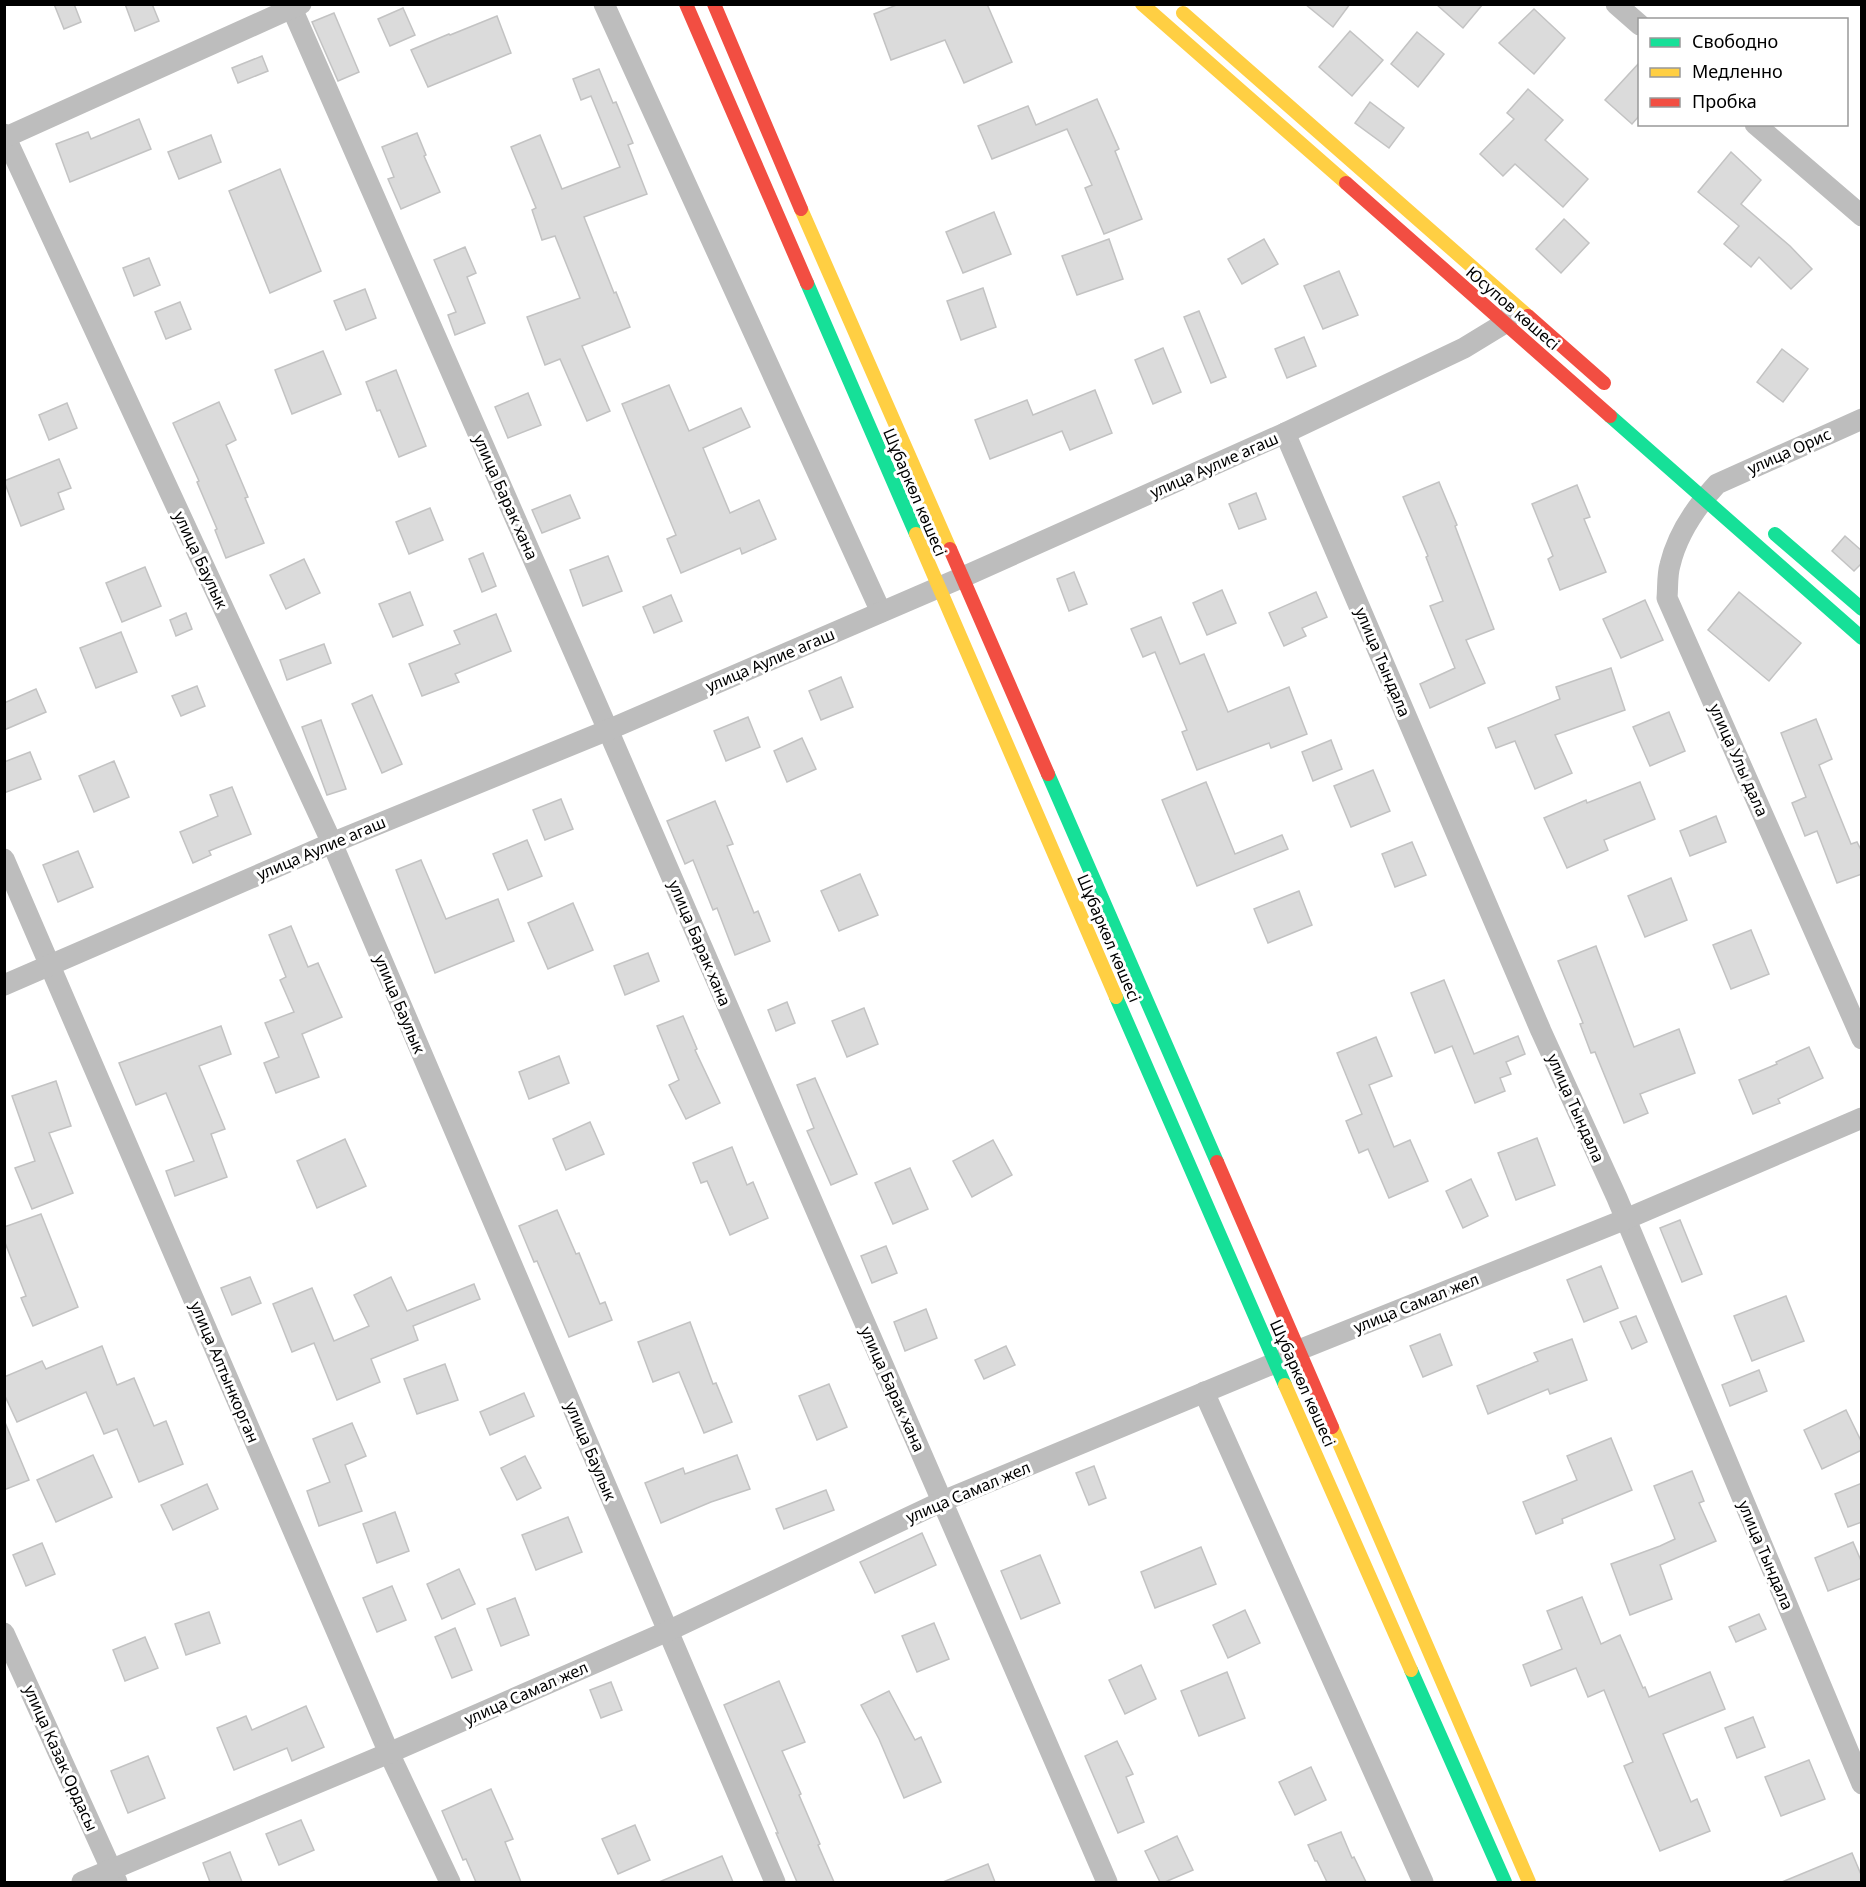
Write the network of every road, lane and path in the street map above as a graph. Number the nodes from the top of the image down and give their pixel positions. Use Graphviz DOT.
graph roads {
  1 [pos="604,4"];
  2 [pos="686,4"];
  3 [pos="714,4"];
  4 [pos="1142,4"];
  5 [pos="1173,4"];
  6 [pos="1616,4"];
  7 [pos="294,6"];
  8 [pos="1638,23"];
  9 [pos="1757,126"];
  10 [pos="5,136"];
  11 [pos="1862,216"];
  12 [pos="1517,305"];
  13 [pos="1505,323"];
  14 [pos="1612,391"];
  15 [pos="1862,419"];
  16 [pos="1285,433"];
  17 [pos="1713,488"];
  18 [pos="1762,523"];
  19 [pos="963,577"];
  20 [pos="939,588"];
  21 [pos="1862,609"];
  22 [pos="881,612"];
  23 [pos="1862,638"];
  24 [pos="608,730"];
  25 [pos="332,843"];
  26 [pos="4,860"];
  27 [pos="49,965"];
  28 [pos="4,985"];
  29 [pos="1862,1039"];
  30 [pos="1862,1118"];
  31 [pos="1626,1219"];
  32 [pos="1299,1350"];
  33 [pos="1275,1362"];
  34 [pos="1204,1392"];
  35 [pos="943,1501"];
  36 [pos="668,1631"];
  37 [pos="4,1633"];
  38 [pos="389,1753"];
  39 [pos="1862,1784"];
  40 [pos="114,1876"];
  41 [pos="82,1882"];
  42 [pos="450,1882"];
  43 [pos="775,1882"];
  44 [pos="1107,1882"];
  45 [pos="1423,1882"];
  46 [pos="1505,1882"];
  47 [pos="1529,1882"];
  1 -- 22 [label="street"];
  2 -- 20 [label="street, Шұбаркөл көшесі"];
  3 -- 19 [label="street, Шұбаркөл көшесі"];
  4 -- 13 [label="street, Юсупов көшесі"];
  5 -- 12 [label="street, Юсупов көшесі"];
  6 -- 8 [label="street"];
  7 -- 10 [label="street"];
  7 -- 24 [label="street, улица Барак хана"];
  9 -- 11 [label="street"];
  10 -- 25 [label="street, улица Баулык"];
  12 -- 13 [label="street, улица Аулие агаш"];
  12 -- 14 [label="street, Юсупов көшесі"];
  13 -- 16 [label="street, улица Аулие агаш"];
  13 -- 17 [label="street, Юсупов көшесі"];
  15 -- 17 [label="street, улица Орис"];
  16 -- 19 [label="street, улица Аулие агаш"];
  16 -- 31 [label="street, улица Тындала"];
  17 -- 23 [label="street, Юсупов көшесі"];
  17 -- 29 [label="street, улица Улы дала"];
  18 -- 21 [label="street"];
  19 -- 20 [label="street, улица Аулие агаш"];
  19 -- 32 [label="street, Шұбаркөл көшесі"];
  20 -- 22 [label="street, улица Аулие агаш"];
  20 -- 33 [label="street, Шұбаркөл көшесі"];
  22 -- 24 [label="street, улица Аулие агаш"];
  24 -- 25 [label="street, улица Аулие агаш"];
  24 -- 35 [label="street, улица Барак хана"];
  25 -- 27 [label="street, улица Аулие агаш"];
  25 -- 36 [label="street, улица Баулык"];
  26 -- 27 [label="street, улица Алтынкорган"];
  27 -- 28 [label="street, улица Аулие агаш"];
  27 -- 38 [label="street, улица Алтынкорган"];
  30 -- 31 [label="street, улица Самал жел"];
  31 -- 32 [label="street, улица Самал жел"];
  31 -- 39 [label="street, улица Тындала"];
  32 -- 33 [label="street, улица Самал жел"];
  32 -- 47 [label="street, Шұбаркөл көшесі"];
  33 -- 34 [label="street, улица Самал жел"];
  33 -- 46 [label="street, Шұбаркөл көшесі"];
  34 -- 35 [label="street, улица Самал жел"];
  34 -- 45 [label="street"];
  35 -- 36 [label="street, улица Самал жел"];
  35 -- 44 [label="street, улица Барак хана"];
  36 -- 38 [label="street, улица Самал жел"];
  36 -- 43 [label="street, улица Баулык"];
  37 -- 40 [label="street, улица Казак Ордасы"];
  38 -- 40 [label="street, улица Самал жел"];
  38 -- 42 [label="street, улица Алтынкорган"];
  40 -- 41 [label="street, улица Самал жел"];
}
